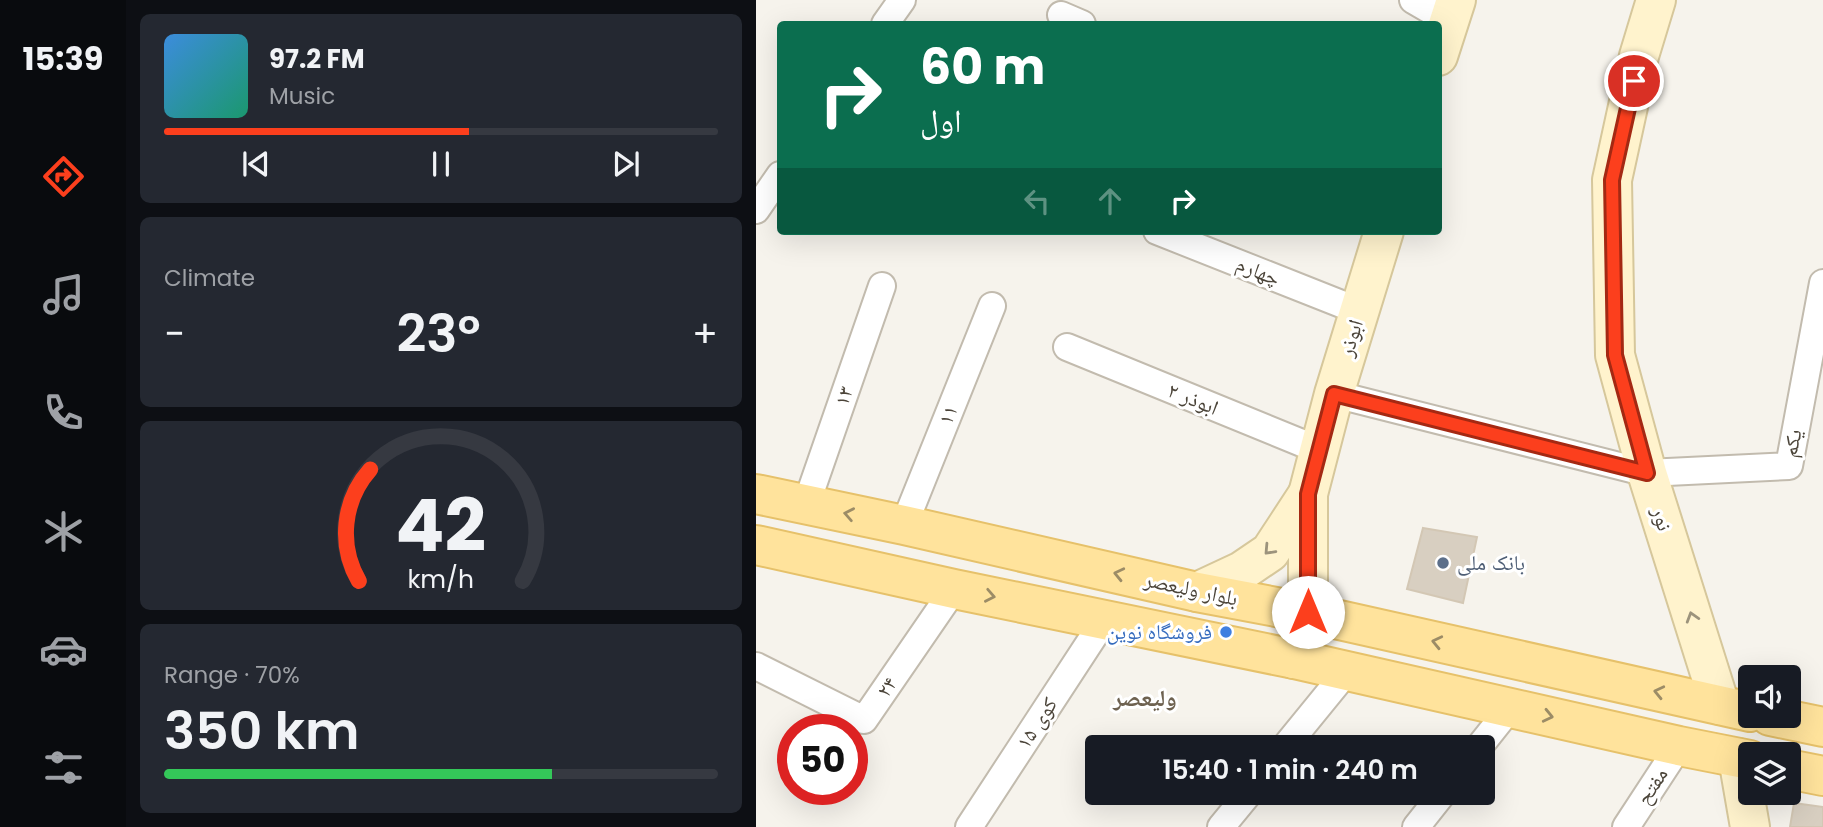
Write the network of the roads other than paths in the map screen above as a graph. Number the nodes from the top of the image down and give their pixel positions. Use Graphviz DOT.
graph roads {
  1 [pos="902,0"];
  2 [pos="1413,0"];
  3 [pos="1656,0"];
  4 [pos="887,21"];
  5 [pos="1441,21"];
  6 [pos="777,178"];
  7 [pos="756,210"];
  8 [pos="1167,235"];
  9 [pos="1383,235"];
  10 [pos="1823,283"];
  11 [pos="882,286"];
  12 [pos="992,306"];
  13 [pos="1359,311"];
  14 [pos="1067,347"];
  15 [pos="1334,394"];
  16 [pos="1319,450"];
  17 [pos="1647,473"];
  18 [pos="756,494"];
  19 [pos="1308,494"];
  20 [pos="806,505"];
  21 [pos="904,525"];
  22 [pos="756,545"];
  23 [pos="954,589"];
  24 [pos="1197,592"];
  25 [pos="1308,612"];
  26 [pos="1105,619"];
  27 [pos="1294,659"];
  28 [pos="756,666"];
  29 [pos="1347,671"];
  30 [pos="1510,708"];
  31 [pos="1735,708"];
  32 [pos="1801,722"];
  33 [pos="1823,727"];
  34 [pos="1295,735"];
  35 [pos="1489,735"];
  36 [pos="1741,742"];
  37 [pos="1679,746"];
  38 [pos="1738,758"];
  39 [pos="1801,772"];
  40 [pos="1823,776"];
  41 [pos="1239,805"];
  42 [pos="1433,805"];
  43 [pos="1748,805"];
  44 [pos="969,827"];
  45 [pos="1221,827"];
  46 [pos="1416,827"];
  47 [pos="1626,827"];
  48 [pos="1750,827"];
  1 -- 4 [label="street"];
  2 -- 5 [label="street"];
  3 -- 17 [label="street, نور"];
  6 -- 7 [label="street"];
  8 -- 13 [label="street, چهارم"];
  9 -- 13 [label="street, ابوذر"];
  10 -- 17 [label="street, یکم"];
  11 -- 20 [label="street, ۱۳"];
  12 -- 21 [label="street, ۱۱"];
  13 -- 15 [label="street, ابوذر"];
  14 -- 16 [label="street, ۲ ابوذر"];
  15 -- 16 [label="street, ابوذر"];
  15 -- 17 [label="street"];
  16 -- 19 [label="street, ابوذر"];
  31 -- 17 [label="street, نور, one-way"];
  18 -- 20 [label="main road, بلوار ولیعصر"];
  19 -- 24 [label="street, one-way"];
  19 -- 25 [label="street, ابوذر"];
  21 -- 20 [label="main road, بلوار ولیعصر, one-way"];
  24 -- 21 [label="main road, بلوار ولیعصر, one-way"];
  22 -- 23 [label="main road"];
  23 -- 26 [label="main road, one-way"];
  23 -- 28 [label="street, ۲۴"];
  24 -- 25 [label="main road, بلوار ولیعصر"];
  25 -- 27 [label="street, ابوذر"];
  31 -- 25 [label="main road, بلوار ولیعصر, one-way"];
  26 -- 27 [label="main road"];
  26 -- 44 [label="street, کوی ۱۵"];
  27 -- 29 [label="main road"];
  29 -- 30 [label="main road"];
  29 -- 34 [label="street"];
  30 -- 35 [label="street"];
  30 -- 37 [label="main road, one-way"];
  31 -- 36 [label="main road"];
  32 -- 33 [label="main road"];
  37 -- 38 [label="main road"];
  37 -- 47 [label="street, مفتح"];
  39 -- 40 [label="main road"];
  41 -- 45 [label="street"];
  42 -- 46 [label="street"];
  43 -- 48 [label="street"];
}
